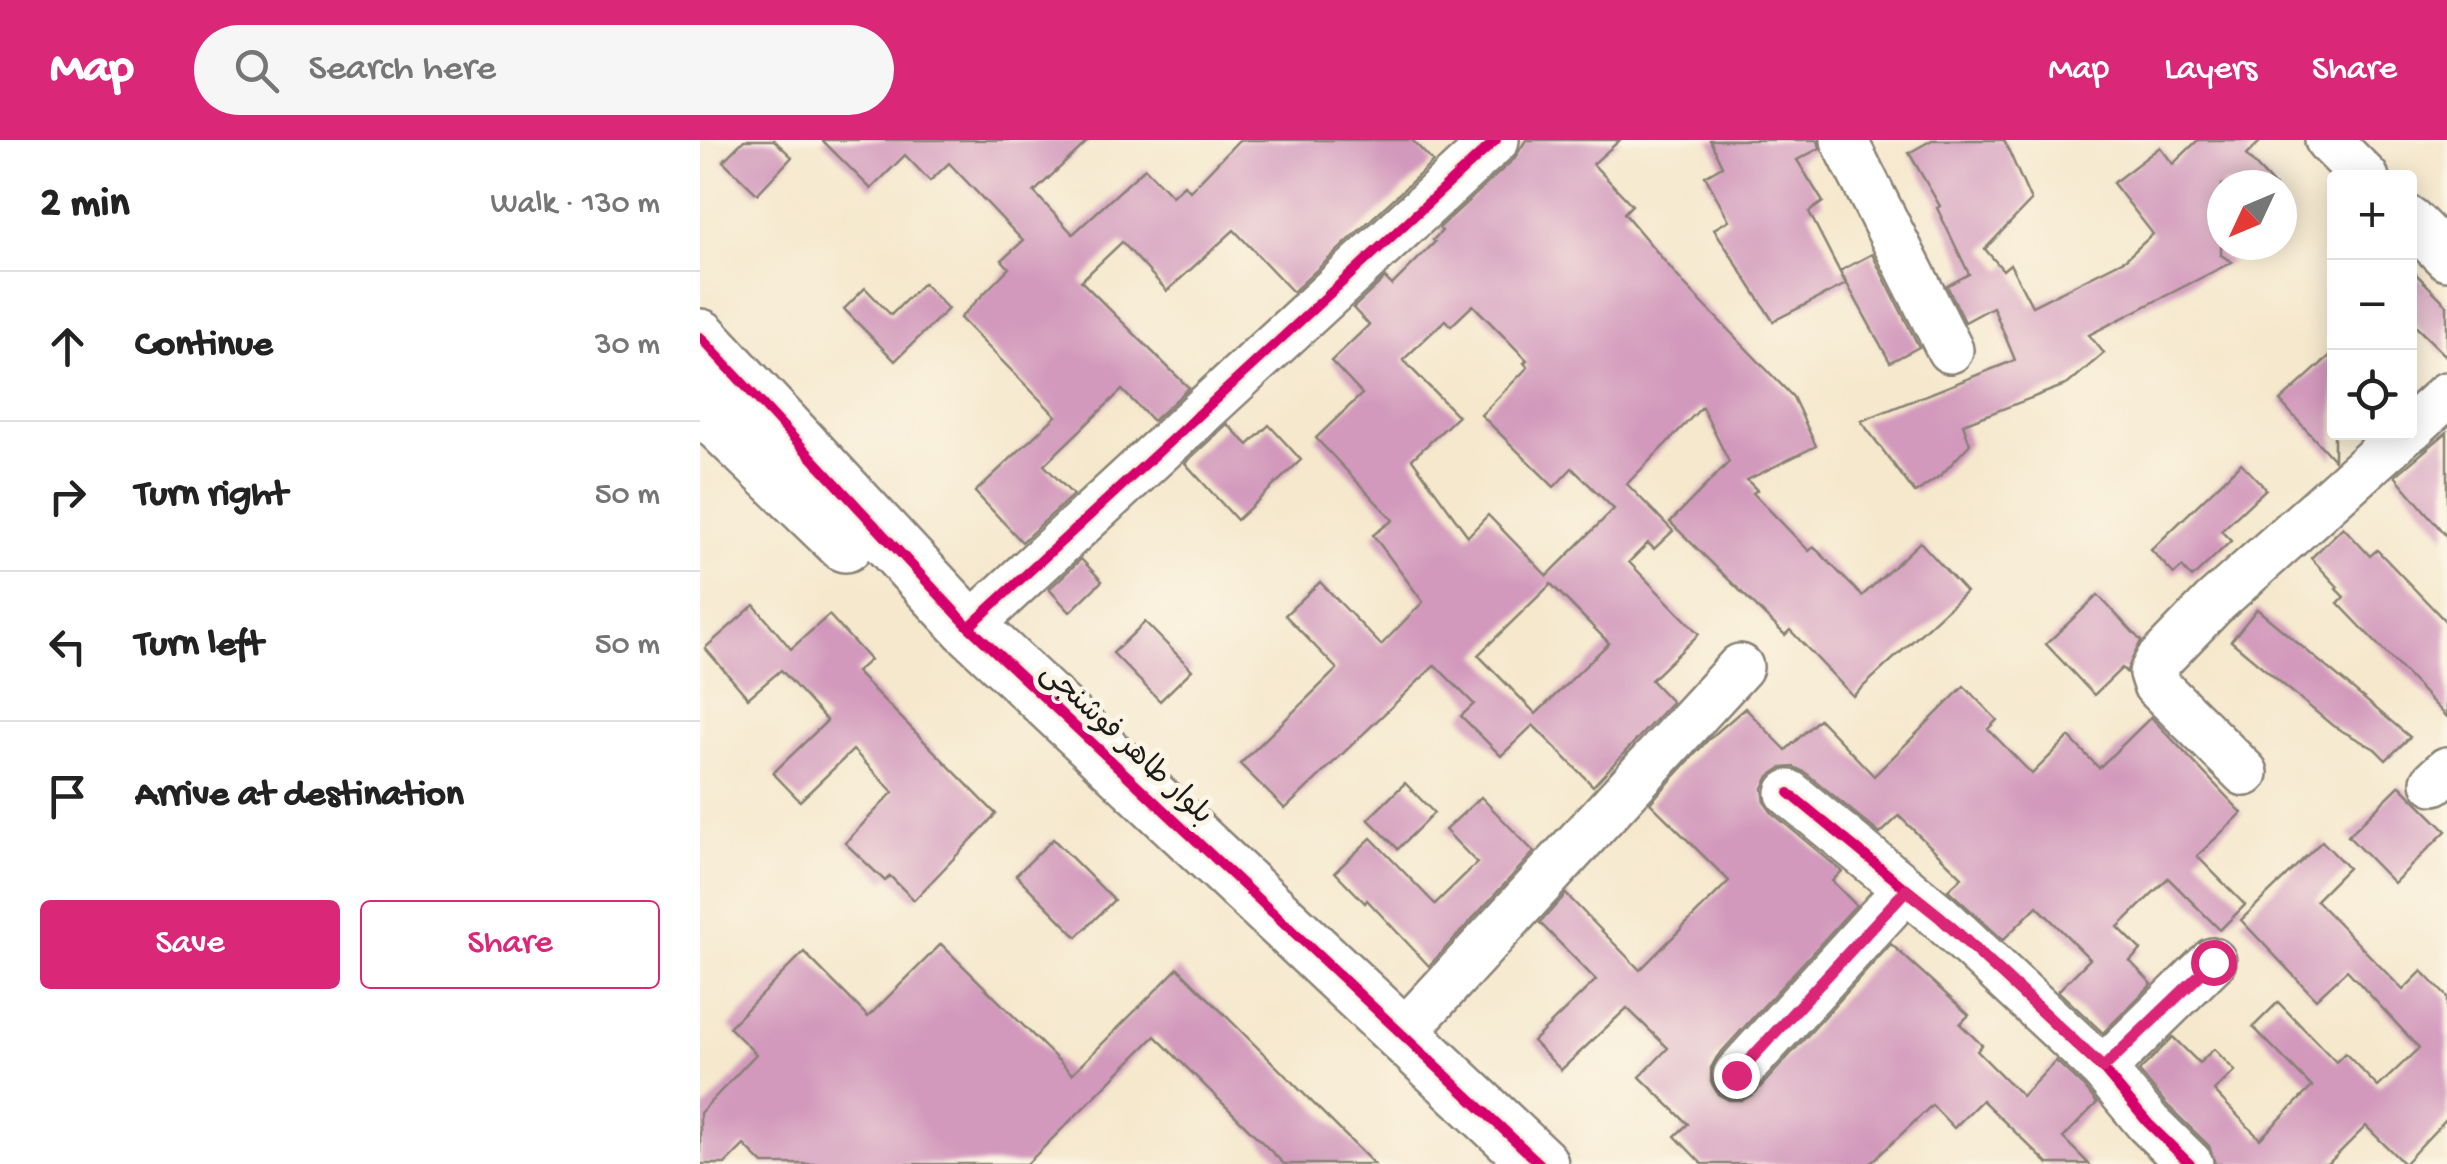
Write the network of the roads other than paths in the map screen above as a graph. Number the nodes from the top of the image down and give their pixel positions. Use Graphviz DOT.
graph roads {
  1 [pos="1496,140"];
  2 [pos="1844,140"];
  3 [pos="2328,140"];
  4 [pos="2358,170"];
  5 [pos="2417,227"];
  6 [pos="2447,257"];
  7 [pos="700,337"];
  8 [pos="1950,350"];
  9 [pos="2447,395"];
  10 [pos="700,404"];
  11 [pos="2417,422"];
  12 [pos="2397,440"];
  13 [pos="970,627"];
  14 [pos="1740,667"];
  15 [pos="2246,773"];
  16 [pos="1788,792"];
  17 [pos="1906,890"];
  18 [pos="2213,962"];
  19 [pos="1402,1034"];
  20 [pos="2103,1068"];
  21 [pos="1736,1075"];
  22 [pos="1488,1164"];
  23 [pos="1540,1164"];
  24 [pos="2190,1164"];
  1 -- 13 [label="street"];
  2 -- 8 [label="street"];
  3 -- 4 [label="street"];
  5 -- 6 [label="street"];
  7 -- 13 [label="street, بلوار طاهر فوشنجی"];
  9 -- 11 [label="street"];
  10 -- 22 [label="street, بلوار طاهر فوشنجی"];
  12 -- 15 [label="street"];
  13 -- 19 [label="street, بلوار طاهر فوشنجی"];
  14 -- 19 [label="street"];
  16 -- 17 [label="street"];
  17 -- 20 [label="street"];
  17 -- 21 [label="street"];
  18 -- 20 [label="street"];
  19 -- 23 [label="street, بلوار طاهر فوشنجی"];
  20 -- 24 [label="street"];
}
